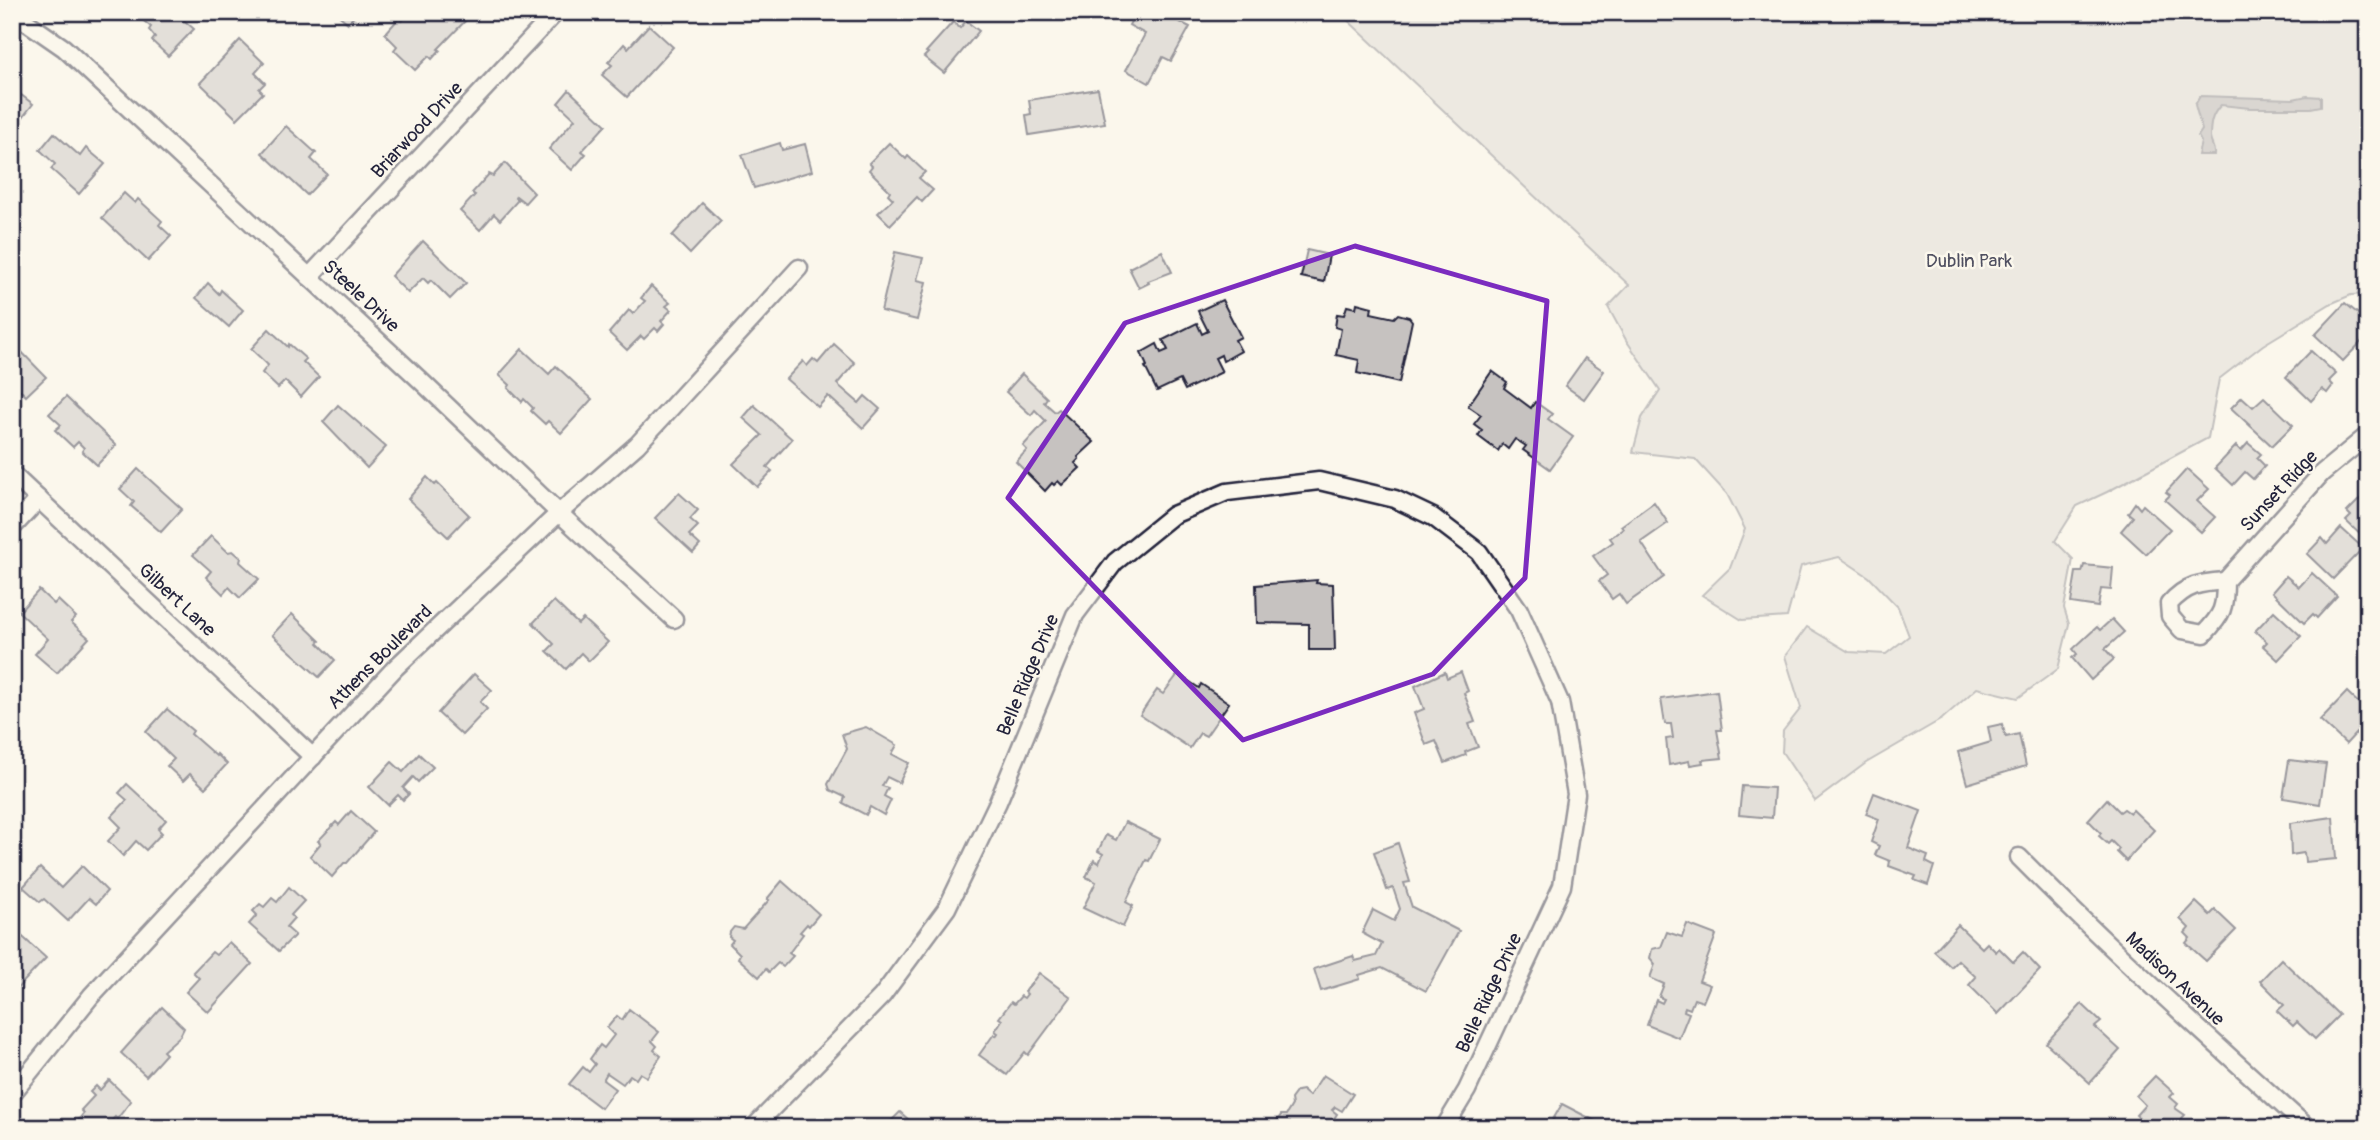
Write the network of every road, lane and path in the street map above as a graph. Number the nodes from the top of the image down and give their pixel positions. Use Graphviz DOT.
graph roads {
  1 [pos="12,12"];
  2 [pos="556,12"];
  3 [pos="799,268"];
  4 [pos="309,277"];
  5 [pos="2368,435"];
  6 [pos="12,474"];
  7 [pos="39,499"];
  8 [pos="559,513"];
  9 [pos="12,528"];
  10 [pos="2225,581"];
  11 [pos="674,619"];
  12 [pos="313,757"];
  13 [pos="2019,857"];
  14 [pos="12,1094"];
  15 [pos="753,1128"];
  16 [pos="1444,1128"];
  17 [pos="2308,1128"];
  1 -- 4 [label="street, Steele Drive"];
  2 -- 4 [label="street, Briarwood Drive"];
  3 -- 8 [label="street, Athens Boulevard"];
  4 -- 8 [label="street, Steele Drive"];
  5 -- 10 [label="street, Sunset Ridge"];
  6 -- 7 [label="street, Gilbert Lane"];
  7 -- 9 [label="street"];
  7 -- 12 [label="street, Gilbert Lane"];
  8 -- 11 [label="street, Steele Drive"];
  8 -- 12 [label="street, Athens Boulevard"];
  12 -- 14 [label="street, Athens Boulevard"];
  13 -- 17 [label="street, Madison Avenue"];
  15 -- 16 [label="street, Belle Ridge Drive"];
}
